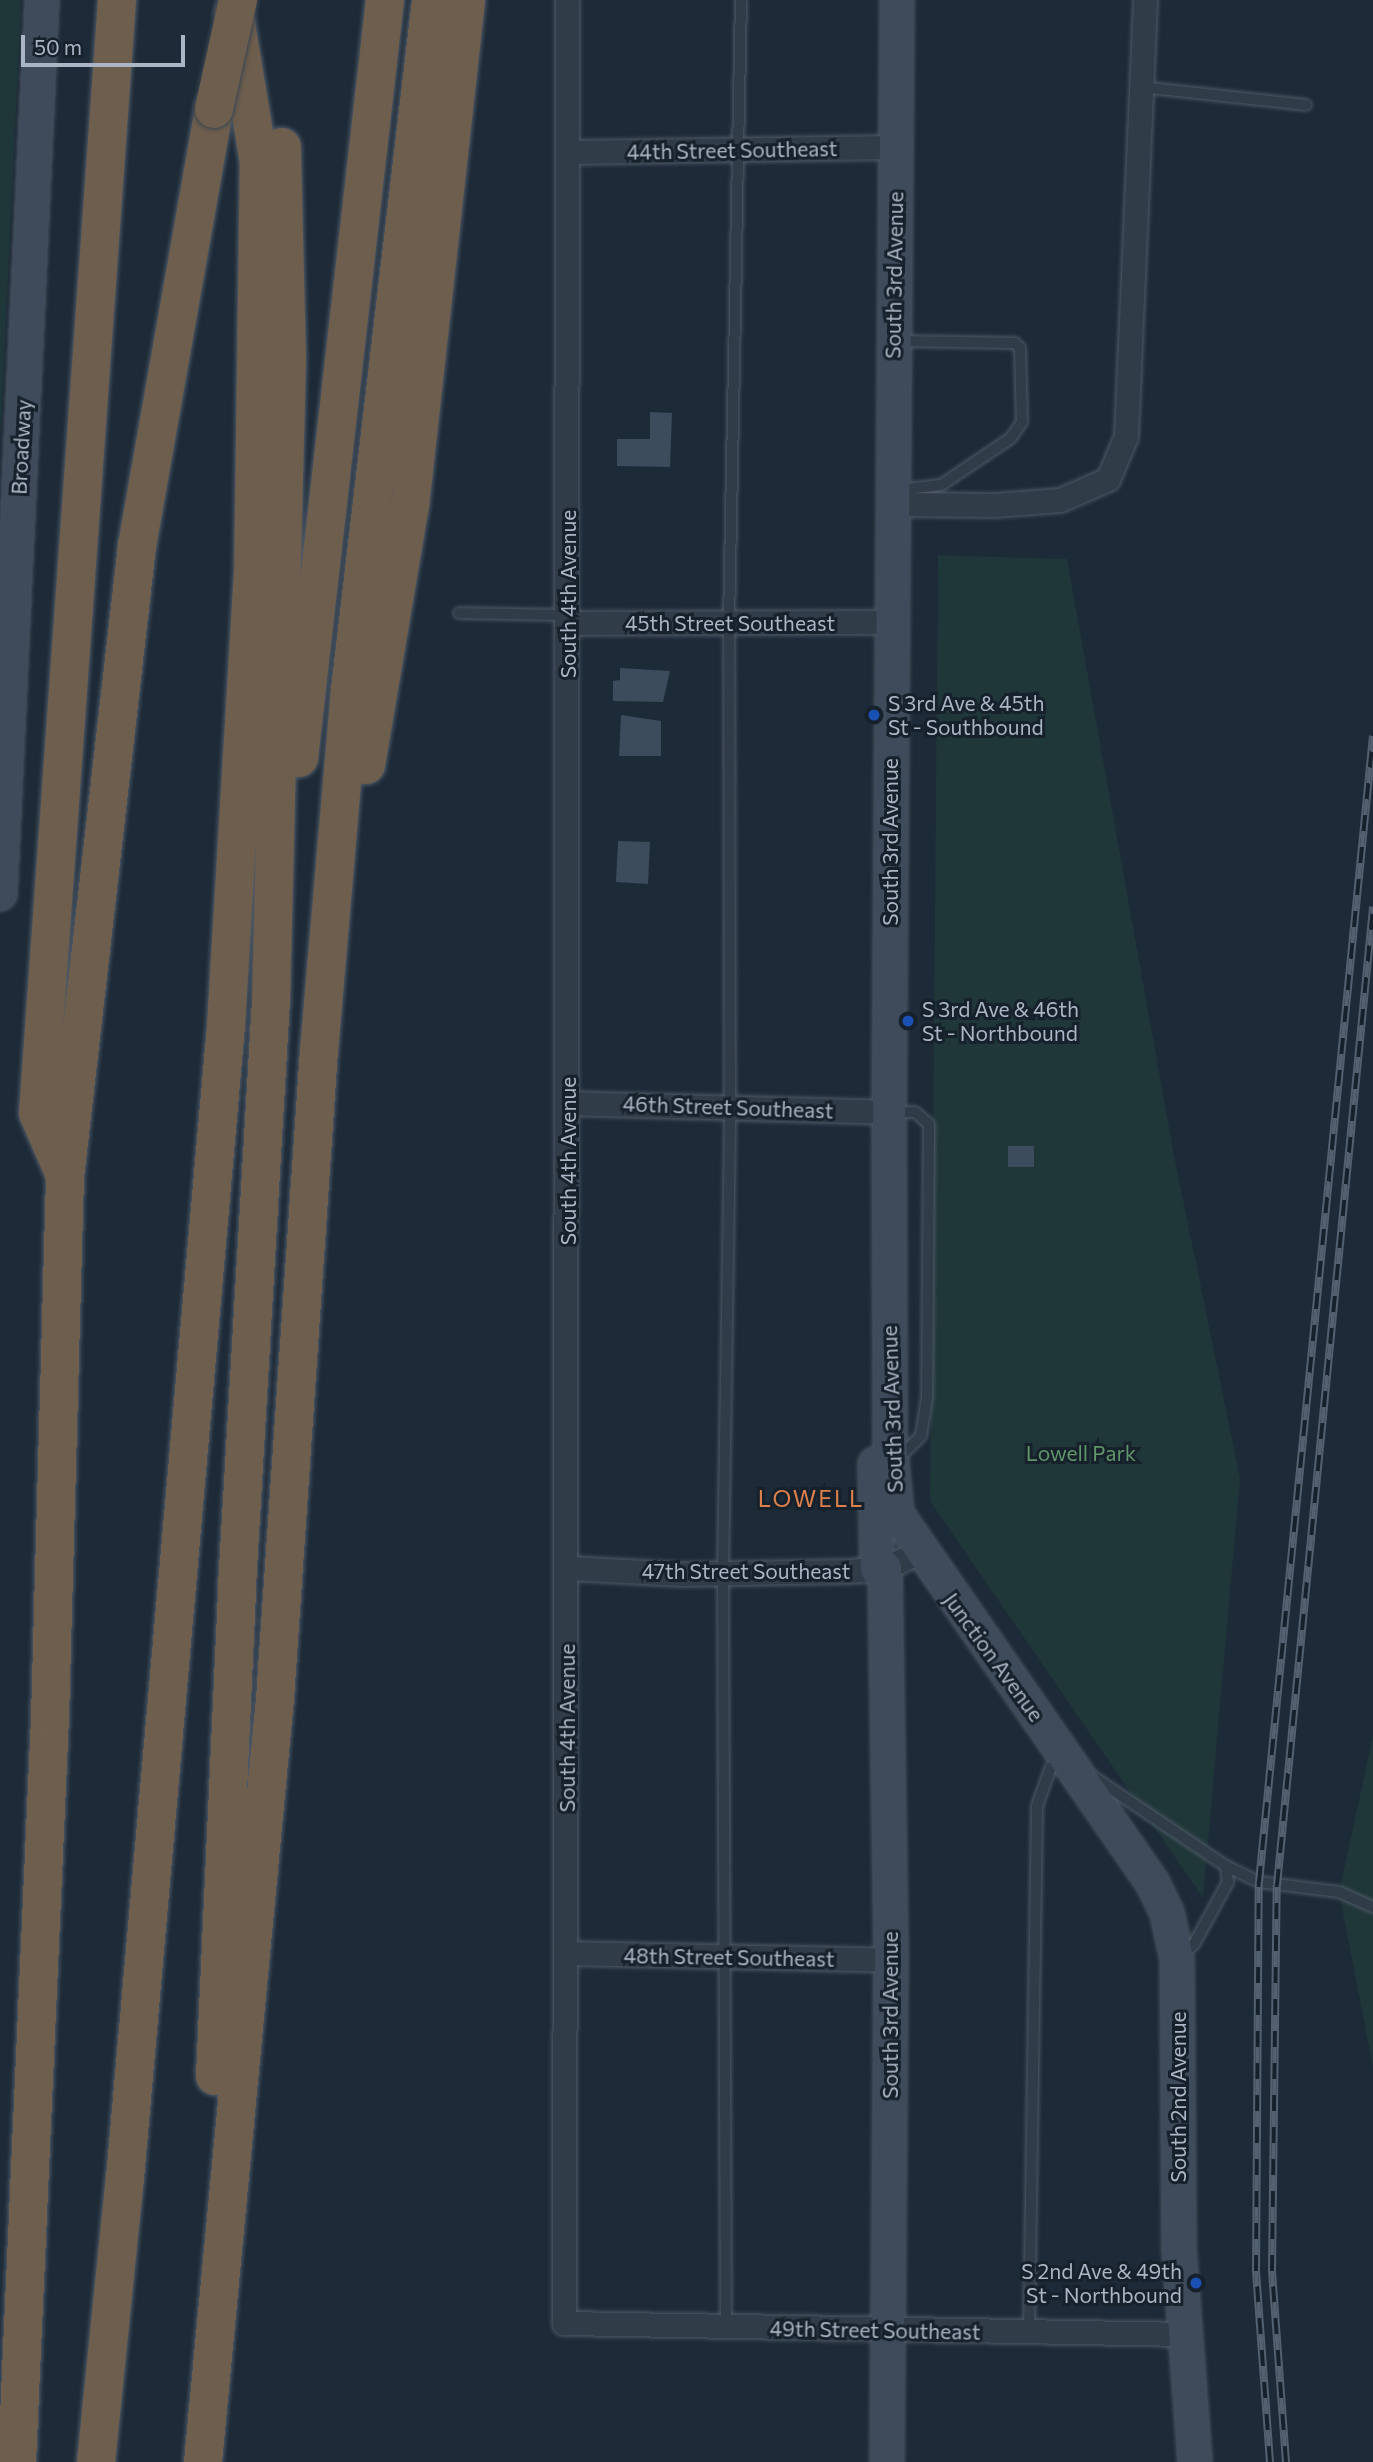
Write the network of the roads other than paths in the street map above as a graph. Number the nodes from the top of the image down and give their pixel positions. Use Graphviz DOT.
graph roads {
  1 [pos="42,0"];
  2 [pos="117,0"];
  3 [pos="231,0"];
  4 [pos="238,0"];
  5 [pos="256,0"];
  6 [pos="385,0"];
  7 [pos="431,0"];
  8 [pos="466,0"];
  9 [pos="567,0"];
  10 [pos="741,0"];
  11 [pos="897,0"];
  12 [pos="1145,0"];
  13 [pos="1142,87"];
  14 [pos="1306,105"];
  15 [pos="896,147"];
  16 [pos="738,150"];
  17 [pos="568,152"];
  18 [pos="893,341"];
  19 [pos="891,497"];
  20 [pos="458,614"];
  21 [pos="568,619"];
  22 [pos="891,622"];
  23 [pos="729,623"];
  24 [pos="6,644"];
  25 [pos="3,777"];
  26 [pos="1,848"];
  27 [pos="0,894"];
  28 [pos="271,1000"];
  29 [pos="318,1051"];
  30 [pos="568,1103"];
  31 [pos="730,1107"];
  32 [pos="889,1112"];
  33 [pos="65,1177"];
  34 [pos="890,1334"];
  35 [pos="892,1466"];
  36 [pos="919,1552"];
  37 [pos="568,1568"];
  38 [pos="881,1569"];
  39 [pos="723,1573"];
  40 [pos="1069,1761"];
  41 [pos="1226,1866"];
  42 [pos="1373,1907"];
  43 [pos="566,1953"];
  44 [pos="722,1956"];
  45 [pos="1177,1959"];
  46 [pos="891,1961"];
  47 [pos="564,2323"];
  48 [pos="726,2326"];
  49 [pos="888,2329"];
  50 [pos="1029,2334"];
  51 [pos="1185,2334"];
  52 [pos="17,2462"];
  53 [pos="96,2462"];
  54 [pos="202,2462"];
  55 [pos="887,2462"];
  56 [pos="1195,2462"];
  1 -- 24 [label="street, Broadway"];
  2 -- 33 [label="highway"];
  3 -- 53 [label="highway"];
  4 -- 33 [label="highway, bridge"];
  5 -- 28 [label="highway"];
  6 -- 28 [label="highway"];
  7 -- 29 [label="highway"];
  8 -- 29 [label="highway"];
  9 -- 17 [label="street, South 4th Avenue"];
  10 -- 16 [label="lane"];
  11 -- 15 [label="street, South 3rd Avenue"];
  12 -- 13 [label="street"];
  13 -- 14 [label="lane"];
  13 -- 19 [label="street"];
  15 -- 16 [label="street, 44th Street Southeast"];
  15 -- 18 [label="street, South 3rd Avenue"];
  16 -- 17 [label="street, 44th Street Southeast"];
  16 -- 23 [label="lane"];
  17 -- 21 [label="street, South 4th Avenue"];
  18 -- 19 [label="street, South 3rd Avenue"];
  18 -- 19 [label="lane"];
  19 -- 22 [label="street, South 3rd Avenue"];
  20 -- 21 [label="lane"];
  21 -- 23 [label="street, 45th Street Southeast"];
  21 -- 30 [label="street, South 4th Avenue"];
  22 -- 23 [label="street, 45th Street Southeast"];
  22 -- 32 [label="street, South 3rd Avenue"];
  23 -- 31 [label="lane"];
  24 -- 25 [label="street, Broadway"];
  25 -- 26 [label="street, Broadway"];
  26 -- 27 [label="street, Broadway"];
  28 -- 54 [label="highway"];
  29 -- 54 [label="highway"];
  30 -- 31 [label="street, 46th Street Southeast"];
  30 -- 37 [label="street, South 4th Avenue"];
  31 -- 32 [label="street, 46th Street Southeast"];
  31 -- 39 [label="lane"];
  32 -- 34 [label="street, South 3rd Avenue"];
  32 -- 35 [label="lane"];
  33 -- 52 [label="highway"];
  34 -- 35 [label="street, South 3rd Avenue"];
  34 -- 38 [label="street, South 3rd Avenue"];
  35 -- 36 [label="street, South 3rd Avenue"];
  36 -- 38 [label="street, 47th Street Southeast"];
  36 -- 40 [label="street, Junction Avenue"];
  37 -- 39 [label="street, 47th Street Southeast"];
  37 -- 43 [label="street, South 4th Avenue"];
  38 -- 39 [label="street, 47th Street Southeast"];
  38 -- 46 [label="street, South 3rd Avenue"];
  39 -- 44 [label="lane"];
  40 -- 41 [label="lane"];
  40 -- 45 [label="street, South 2nd Avenue"];
  40 -- 50 [label="lane"];
  41 -- 42 [label="lane"];
  41 -- 45 [label="lane"];
  43 -- 44 [label="street, 48th Street Southeast"];
  43 -- 47 [label="street, South 4th Avenue"];
  44 -- 46 [label="street, 48th Street Southeast"];
  44 -- 48 [label="lane"];
  45 -- 51 [label="street, South 2nd Avenue"];
  46 -- 49 [label="street, South 3rd Avenue"];
  47 -- 48 [label="street, 49th Street Southeast"];
  48 -- 49 [label="street, 49th Street Southeast"];
  49 -- 50 [label="street, 49th Street Southeast"];
  49 -- 55 [label="street, South 3rd Avenue"];
  50 -- 51 [label="street, 49th Street Southeast"];
  51 -- 56 [label="street, South 2nd Avenue"];
}
